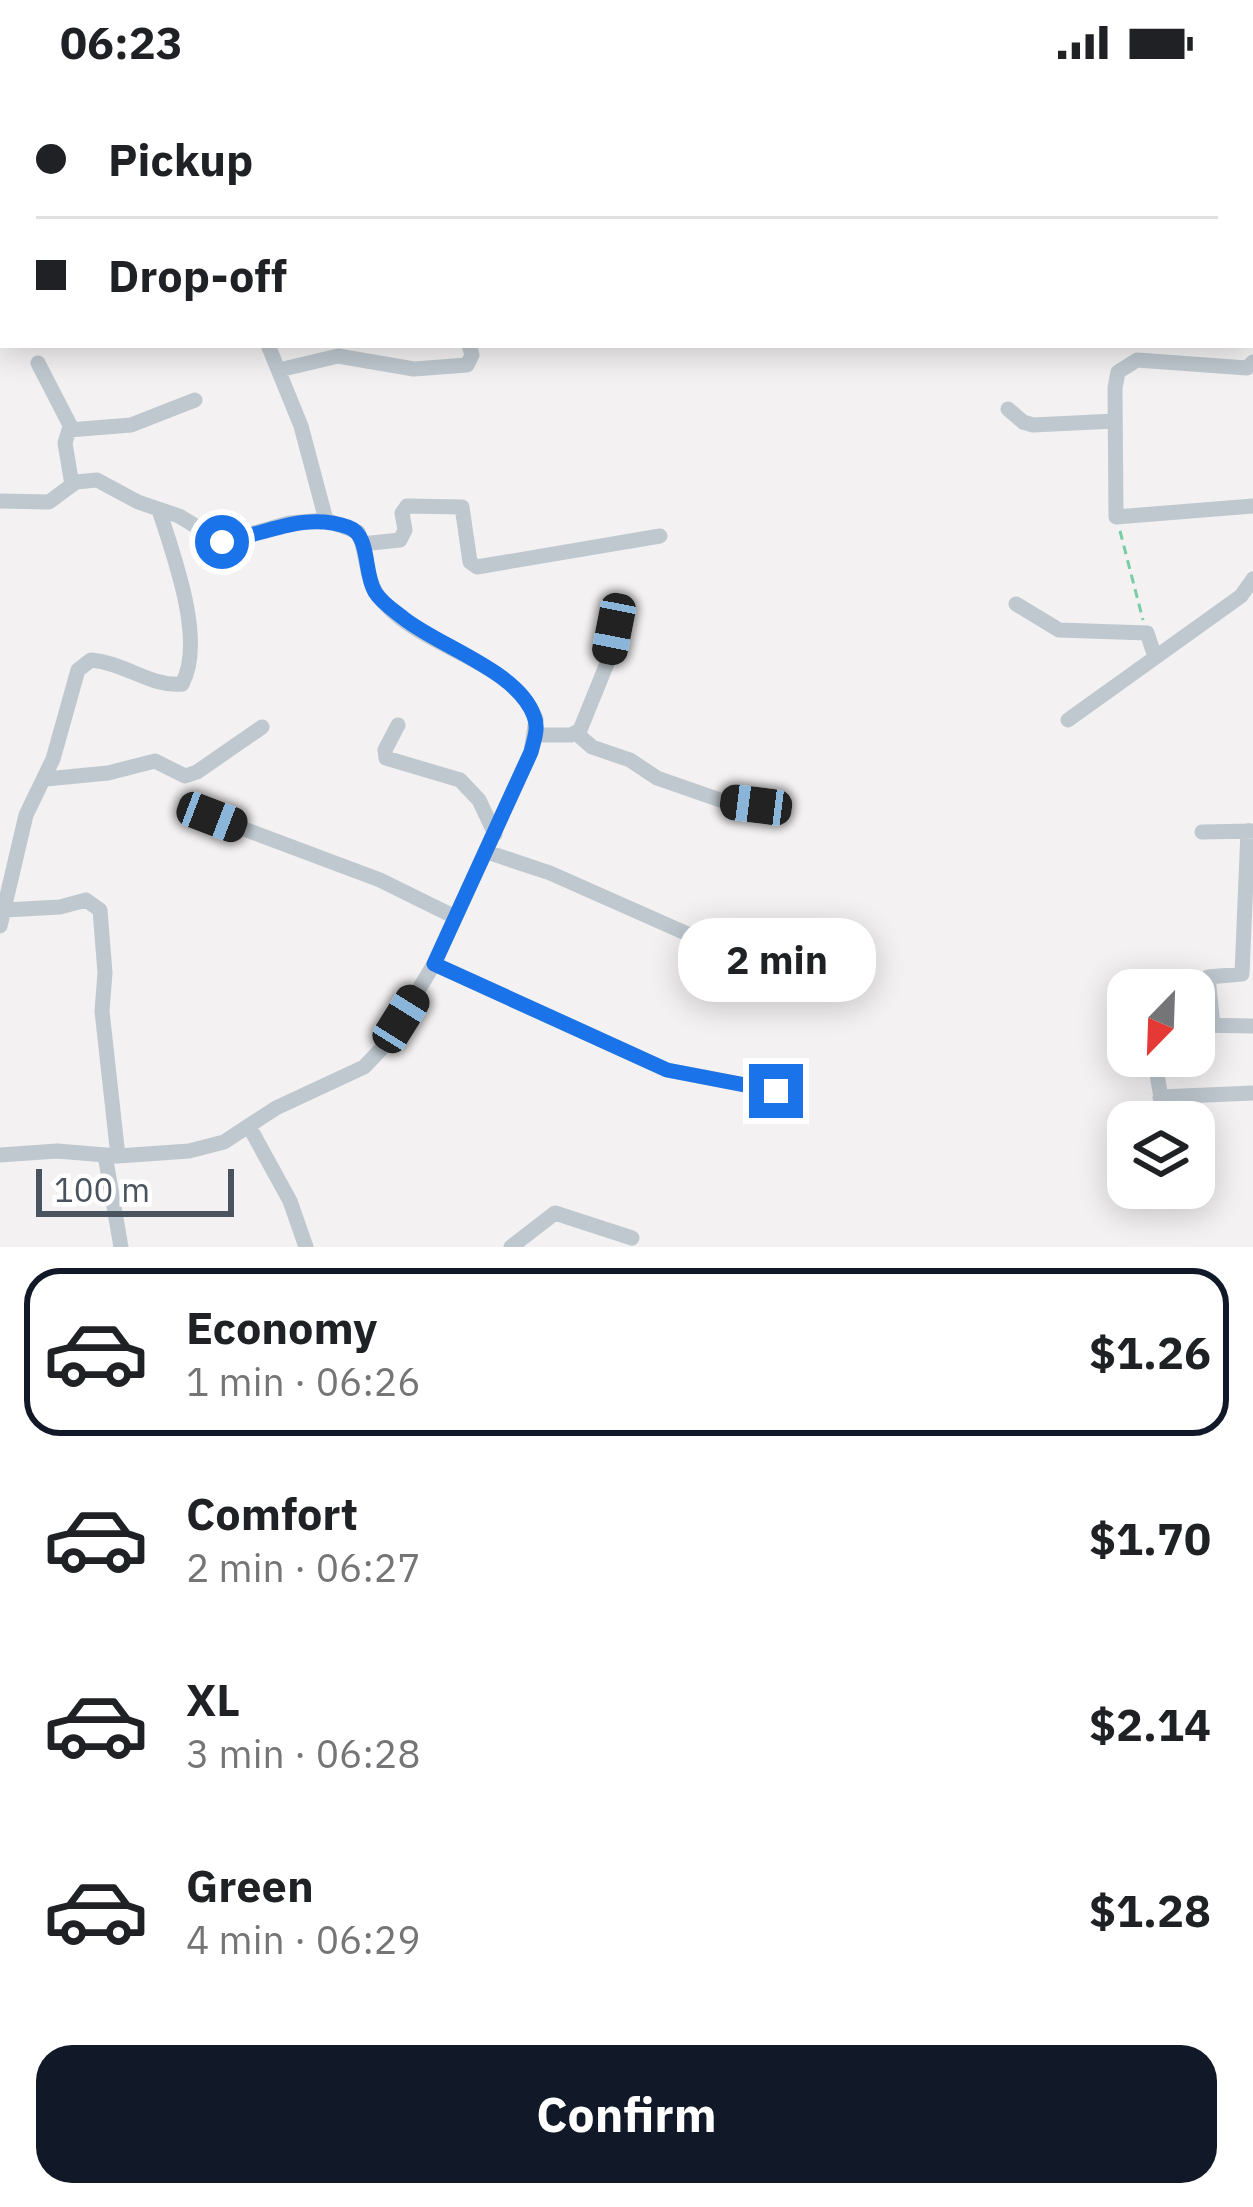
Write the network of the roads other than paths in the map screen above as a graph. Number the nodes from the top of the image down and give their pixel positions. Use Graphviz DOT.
graph roads {
  1 [pos="269,348"];
  2 [pos="470,348"];
  3 [pos="1253,362"];
  4 [pos="38,363"];
  5 [pos="279,370"];
  6 [pos="195,400"];
  7 [pos="1008,409"];
  8 [pos="1115,422"];
  9 [pos="72,429"];
  10 [pos="72,485"];
  11 [pos="0,501"];
  12 [pos="1253,506"];
  13 [pos="159,510"];
  14 [pos="326,520"];
  15 [pos="660,536"];
  16 [pos="362,544"];
  17 [pos="1253,579"];
  18 [pos="1016,604"];
  19 [pos="618,611"];
  20 [pos="1155,658"];
  21 [pos="1068,720"];
  22 [pos="398,725"];
  23 [pos="262,727"];
  24 [pos="576,734"];
  25 [pos="536,735"];
  26 [pos="46,779"];
  27 [pos="756,805"];
  28 [pos="190,814"];
  29 [pos="1250,831"];
  30 [pos="1202,832"];
  31 [pos="495,834"];
  32 [pos="487,852"];
  33 [pos="453,916"];
  34 [pos="3,918"];
  35 [pos="689,935"];
  36 [pos="434,964"];
  37 [pos="1215,976"];
  38 [pos="1215,1026"];
  39 [pos="1253,1026"];
  40 [pos="1157,1077"];
  41 [pos="776,1091"];
  42 [pos="1253,1093"];
  43 [pos="1160,1097"];
  44 [pos="1161,1101"];
  45 [pos="250,1128"];
  46 [pos="0,1155"];
  47 [pos="112,1155"];
  48 [pos="632,1238"];
  49 [pos="122,1247"];
  50 [pos="306,1247"];
  51 [pos="511,1247"];
  1 -- 5 [label="street"];
  2 -- 5 [label="street"];
  3 -- 8 [label="street"];
  4 -- 9 [label="street"];
  5 -- 14 [label="street"];
  6 -- 9 [label="street"];
  7 -- 8 [label="street"];
  8 -- 12 [label="street"];
  9 -- 10 [label="street"];
  10 -- 11 [label="street"];
  10 -- 13 [label="street"];
  13 -- 14 [label="street"];
  13 -- 26 [label="street"];
  14 -- 16 [label="street"];
  15 -- 16 [label="street"];
  16 -- 25 [label="street"];
  17 -- 20 [label="street"];
  18 -- 20 [label="street"];
  19 -- 24 [label="street"];
  20 -- 21 [label="street"];
  22 -- 31 [label="street"];
  23 -- 26 [label="street"];
  24 -- 25 [label="street"];
  24 -- 27 [label="street"];
  25 -- 31 [label="street"];
  26 -- 34 [label="street"];
  28 -- 33 [label="street"];
  29 -- 30 [label="street"];
  29 -- 37 [label="street"];
  31 -- 32 [label="street"];
  32 -- 33 [label="street"];
  32 -- 35 [label="street"];
  33 -- 36 [label="street"];
  34 -- 47 [label="street"];
  36 -- 41 [label="street"];
  36 -- 45 [label="street"];
  38 -- 39 [label="street"];
  40 -- 43 [label="street"];
  42 -- 43 [label="street"];
  43 -- 44 [label="street"];
  45 -- 47 [label="street"];
  45 -- 50 [label="street"];
  46 -- 47 [label="street"];
  47 -- 49 [label="street"];
  48 -- 51 [label="street"];
}
